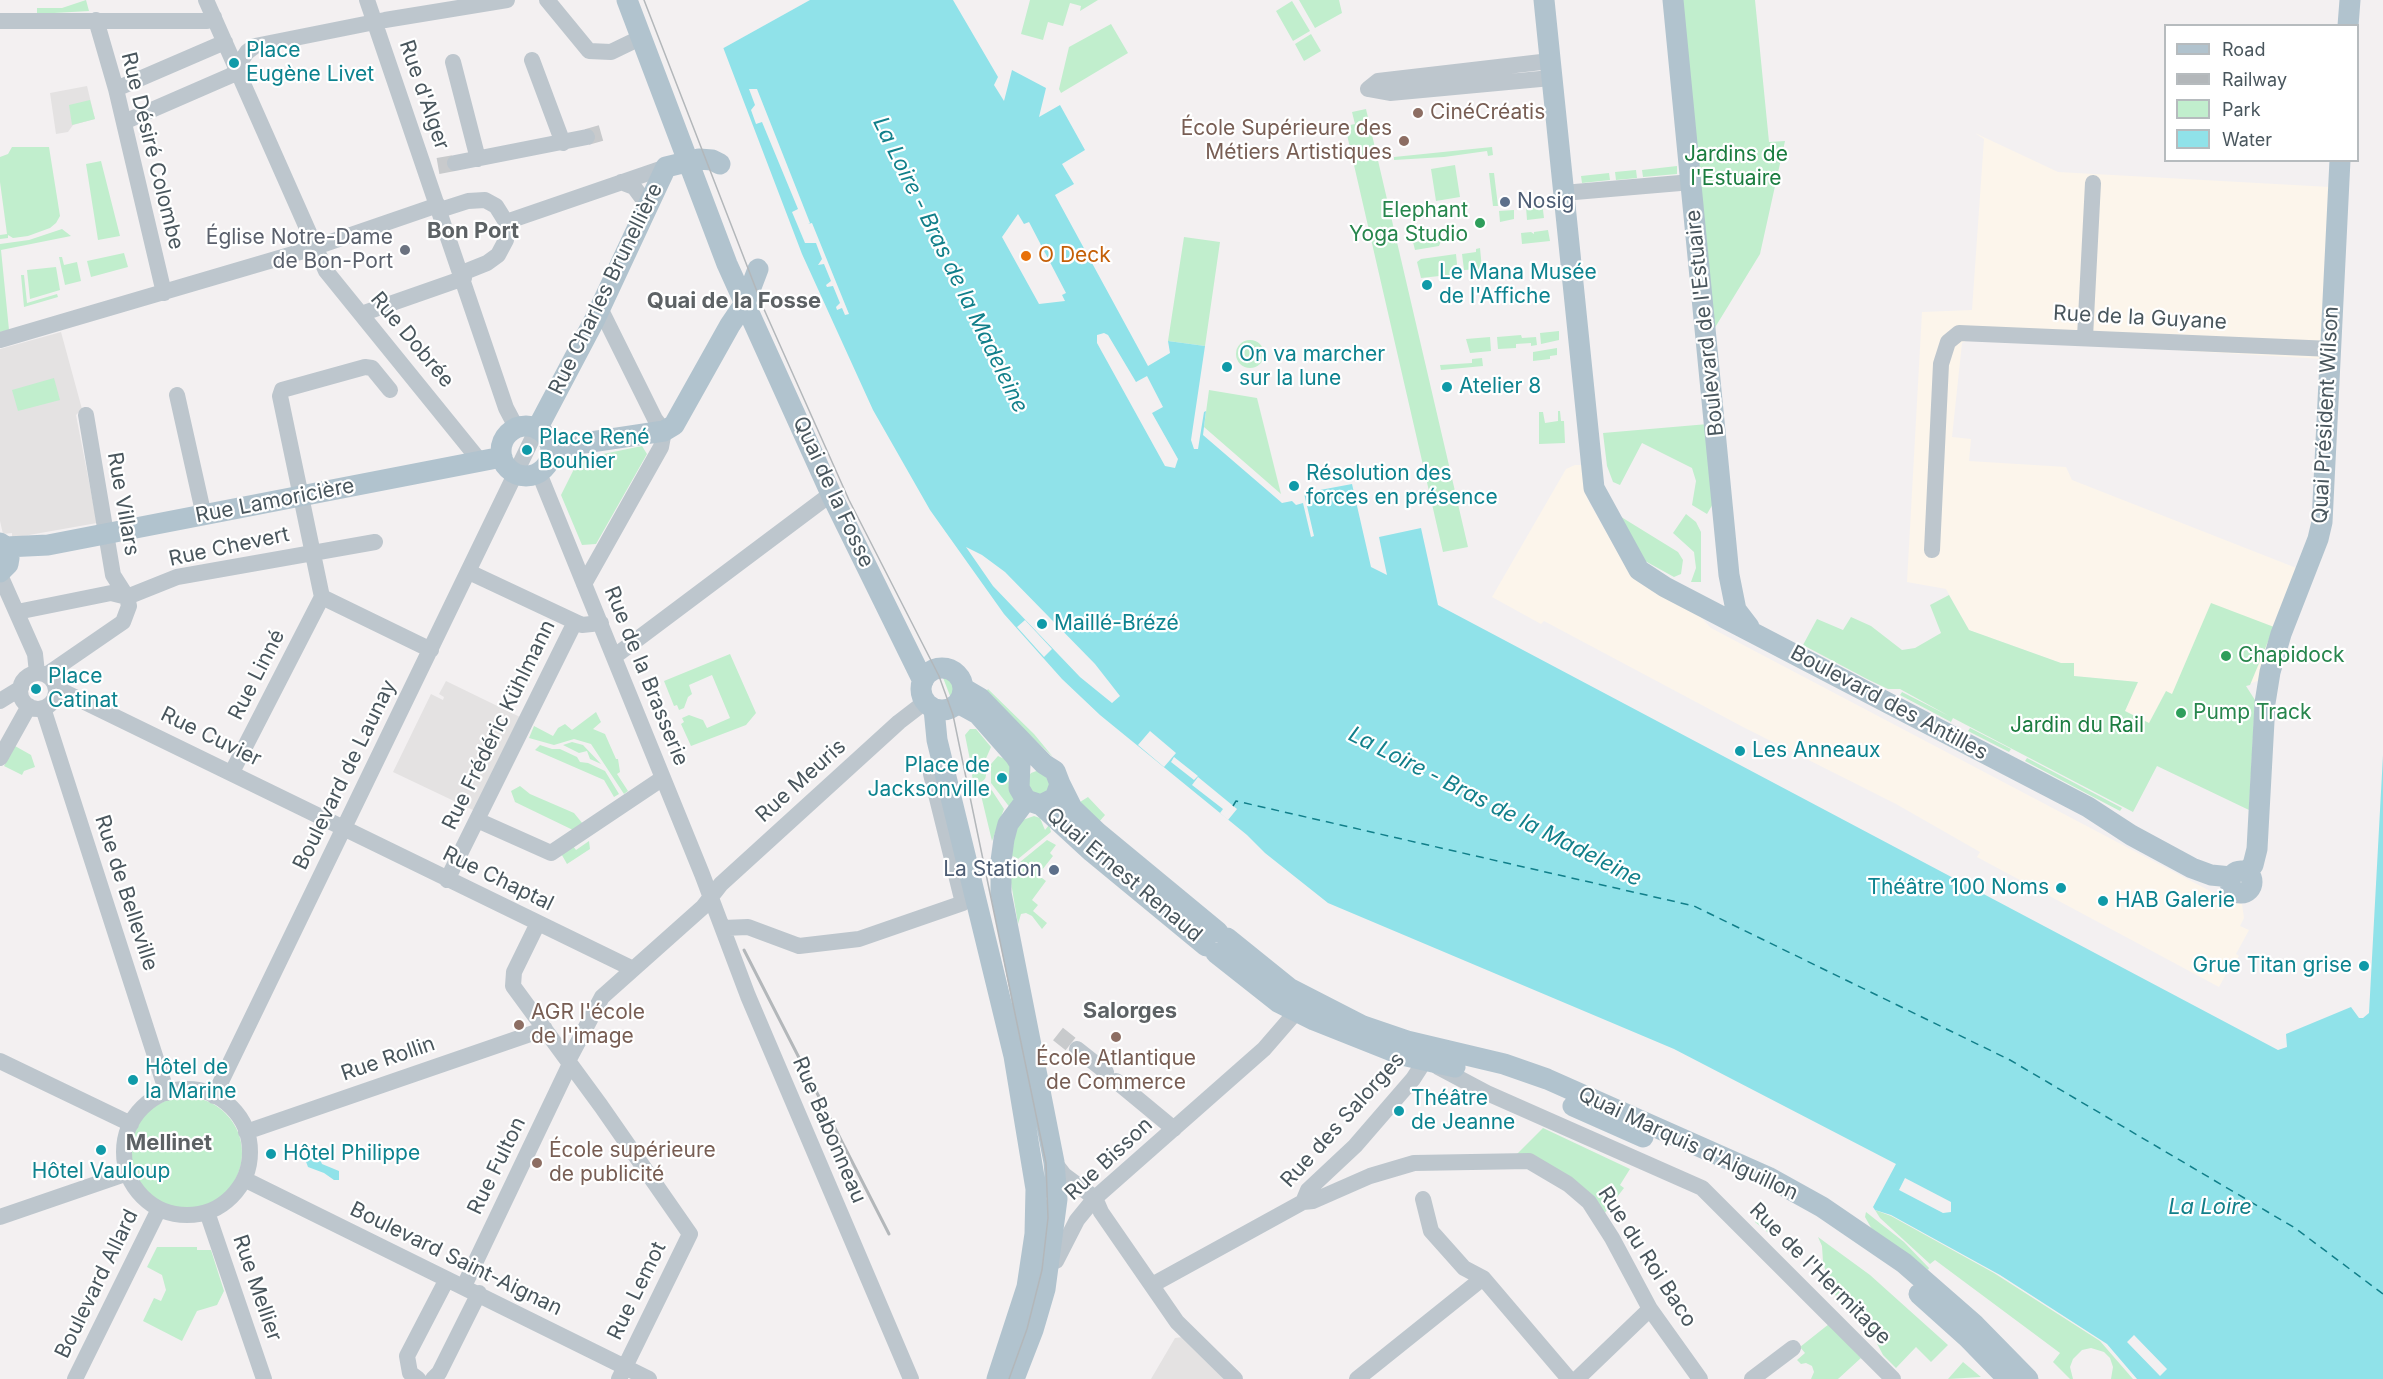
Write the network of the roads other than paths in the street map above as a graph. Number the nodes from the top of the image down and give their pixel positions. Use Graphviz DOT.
graph roads {
  1 [pos="206,0"];
  2 [pos="367,0"];
  3 [pos="507,0"];
  4 [pos="547,0"];
  5 [pos="627,0"];
  6 [pos="1544,0"];
  7 [pos="1673,0"];
  8 [pos="2350,0"];
  9 [pos="214,17"];
  10 [pos="96,20"];
  11 [pos="0,21"];
  12 [pos="374,22"];
  13 [pos="2348,24"];
  14 [pos="223,38"];
  15 [pos="640,38"];
  16 [pos="532,60"];
  17 [pos="453,62"];
  18 [pos="1551,70"];
  19 [pos="240,75"];
  20 [pos="1379,87"];
  21 [pos="116,89"];
  22 [pos="124,122"];
  23 [pos="587,137"];
  24 [pos="563,143"];
  25 [pos="478,159"];
  26 [pos="686,160"];
  27 [pos="2340,162"];
  28 [pos="455,163"];
  29 [pos="720,164"];
  30 [pos="666,167"];
  31 [pos="621,182"];
  32 [pos="1692,182"];
  33 [pos="2093,183"];
  34 [pos="1563,193"];
  35 [pos="648,206"];
  36 [pos="439,208"];
  37 [pos="506,222"];
  38 [pos="315,247"];
  39 [pos="758,269"];
  40 [pos="463,275"];
  41 [pos="164,293"];
  42 [pos="745,303"];
  43 [pos="600,308"];
  44 [pos="361,314"];
  45 [pos="2085,338"];
  46 [pos="0,340"];
  47 [pos="2332,349"];
  48 [pos="390,390"];
  49 [pos="177,395"];
  50 [pos="86,414"];
  51 [pos="526,428"];
  52 [pos="664,431"];
  53 [pos="551,448"];
  54 [pos="502,458"];
  55 [pos="480,461"];
  56 [pos="539,473"];
  57 [pos="516,474"];
  58 [pos="831,494"];
  59 [pos="302,495"];
  60 [pos="204,516"];
  61 [pos="106,534"];
  62 [pos="375,542"];
  63 [pos="1932,550"];
  64 [pos="312,553"];
  65 [pos="3,559"];
  66 [pos="469,572"];
  67 [pos="1730,581"];
  68 [pos="584,584"];
  69 [pos="127,597"];
  70 [pos="322,597"];
  71 [pos="1712,610"];
  72 [pos="17,612"];
  73 [pos="574,622"];
  74 [pos="601,623"];
  75 [pos="1760,636"];
  76 [pos="431,650"];
  77 [pos="615,656"];
  78 [pos="47,679"];
  79 [pos="923,681"];
  80 [pos="21,688"];
  81 [pos="960,696"];
  82 [pos="0,701"];
  83 [pos="930,705"];
  84 [pos="36,707"];
  85 [pos="1,755"];
  86 [pos="942,760"];
  87 [pos="1044,764"];
  88 [pos="232,772"];
  89 [pos="1021,776"];
  90 [pos="663,778"];
  91 [pos="1060,784"];
  92 [pos="1033,802"];
  93 [pos="477,820"];
  94 [pos="344,829"];
  95 [pos="2238,875"];
  96 [pos="447,880"];
  97 [pos="710,897"];
  98 [pos="538,923"];
  99 [pos="723,928"];
  100 [pos="1217,942"];
  101 [pos="633,969"];
  102 [pos="1302,1005"];
  103 [pos="545,1029"];
  104 [pos="1077,1048"];
  105 [pos="1430,1054"];
  106 [pos="0,1060"];
  107 [pos="569,1062"];
  108 [pos="167,1093"];
  109 [pos="214,1096"];
  110 [pos="131,1124"];
  111 [pos="1174,1129"];
  112 [pos="246,1132"];
  113 [pos="1029,1148"];
  114 [pos="1054,1162"];
  115 [pos="128,1173"];
  116 [pos="244,1179"];
  117 [pos="1095,1198"];
  118 [pos="1057,1199"];
  119 [pos="1423,1199"];
  120 [pos="1303,1202"];
  121 [pos="159,1209"];
  122 [pos="207,1212"];
  123 [pos="0,1217"];
  124 [pos="1846,1231"];
  125 [pos="1056,1261"];
  126 [pos="1483,1278"];
  127 [pos="447,1279"];
  128 [pos="1152,1285"];
  129 [pos="464,1286"];
  130 [pos="479,1293"];
  131 [pos="1650,1309"];
  132 [pos="1793,1348"];
  133 [pos="622,1373"];
  134 [pos="1764,1376"];
  135 [pos="415,1378"];
  136 [pos="75,1379"];
  137 [pos="264,1379"];
  138 [pos="433,1379"];
  139 [pos="649,1379"];
  140 [pos="911,1379"];
  141 [pos="984,1379"];
  142 [pos="997,1379"];
  143 [pos="1014,1379"];
  144 [pos="1029,1379"];
  145 [pos="1235,1379"];
  146 [pos="1357,1379"];
  147 [pos="1569,1379"];
  148 [pos="1577,1379"];
  149 [pos="1700,1379"];
  150 [pos="1893,1379"];
  151 [pos="2008,1379"];
  152 [pos="2028,1379"];
  1 -- 9 [label="street"];
  2 -- 12 [label="street, Rue d'Alger"];
  3 -- 12 [label="street"];
  4 -- 15 [label="street"];
  5 -- 15 [label="main road, Quai de la Fosse"];
  6 -- 18 [label="main road, Boulevard des Antilles"];
  7 -- 32 [label="main road, Boulevard de l'Estuaire"];
  8 -- 13 [label="main road"];
  9 -- 10 [label="street"];
  9 -- 14 [label="street"];
  10 -- 11 [label="street"];
  10 -- 21 [label="street, Rue Désiré Colombe"];
  12 -- 19 [label="street"];
  12 -- 36 [label="street, Rue d'Alger"];
  14 -- 19 [label="street"];
  14 -- 21 [label="street"];
  15 -- 26 [label="main road, Quai de la Fosse"];
  16 -- 24 [label="street"];
  17 -- 25 [label="street"];
  18 -- 20 [label="street"];
  18 -- 34 [label="main road, Boulevard des Antilles"];
  19 -- 22 [label="street"];
  19 -- 38 [label="street, Rue Dobrée"];
  21 -- 22 [label="street, Rue Désiré Colombe"];
  22 -- 41 [label="street, Rue Désiré Colombe"];
  23 -- 24 [label="street"];
  24 -- 25 [label="street"];
  25 -- 28 [label="street"];
  26 -- 29 [label="main road, Rue Charles Brunellière"];
  26 -- 30 [label="main road, Rue Charles Brunellière"];
  26 -- 42 [label="main road, Quai de la Fosse"];
  27 -- 47 [label="main road, Quai Président Wilson"];
  30 -- 31 [label="street"];
  30 -- 35 [label="main road, Rue Charles Brunellière"];
  31 -- 35 [label="street"];
  31 -- 37 [label="street"];
  32 -- 34 [label="street"];
  32 -- 67 [label="main road, Boulevard de l'Estuaire"];
  33 -- 45 [label="street"];
  34 -- 71 [label="main road, Boulevard des Antilles"];
  35 -- 43 [label="main road, Rue Charles Brunellière"];
  36 -- 37 [label="street"];
  36 -- 38 [label="street"];
  36 -- 40 [label="street, Rue d'Alger"];
  37 -- 40 [label="street"];
  38 -- 41 [label="street"];
  38 -- 44 [label="street, Rue Dobrée"];
  39 -- 42 [label="main road"];
  40 -- 44 [label="street"];
  40 -- 51 [label="street, Rue d'Alger"];
  41 -- 46 [label="street"];
  42 -- 52 [label="main road"];
  42 -- 58 [label="main road, Quai de la Fosse"];
  43 -- 51 [label="main road, Rue Charles Brunellière"];
  43 -- 52 [label="street"];
  44 -- 55 [label="street, Rue Dobrée"];
  45 -- 47 [label="street, Rue de la Guyane"];
  45 -- 63 [label="street, Rue de la Guyane"];
  47 -- 95 [label="main road, Quai Président Wilson"];
  48 -- 59 [label="street"];
  49 -- 60 [label="street"];
  50 -- 61 [label="street, Rue Villars"];
  51 -- 53 [label="main road"];
  51 -- 54 [label="main road"];
  51 -- 57 [label="street, Boulevard de Launay"];
  52 -- 53 [label="main road"];
  52 -- 68 [label="street"];
  53 -- 56 [label="main road"];
  54 -- 55 [label="main road, Rue Lamoricière"];
  54 -- 57 [label="main road"];
  55 -- 59 [label="main road, Rue Lamoricière"];
  56 -- 57 [label="main road"];
  56 -- 68 [label="street, Rue de la Brasserie"];
  57 -- 66 [label="street, Boulevard de Launay"];
  58 -- 77 [label="street"];
  58 -- 79 [label="main road, Quai de la Fosse"];
  59 -- 60 [label="main road, Rue Lamoricière"];
  59 -- 64 [label="street"];
  60 -- 61 [label="main road, Rue Lamoricière"];
  61 -- 65 [label="main road, Rue Lamoricière"];
  61 -- 69 [label="street, Rue Villars"];
  62 -- 64 [label="street, Rue Chevert"];
  64 -- 69 [label="street, Rue Chevert"];
  64 -- 70 [label="street"];
  65 -- 72 [label="street"];
  66 -- 73 [label="street"];
  66 -- 76 [label="street, Boulevard de Launay"];
  67 -- 71 [label="street"];
  67 -- 75 [label="main road, Boulevard de l'Estuaire"];
  68 -- 74 [label="street, Rue de la Brasserie"];
  69 -- 72 [label="street, Rue Chevert"];
  69 -- 78 [label="street"];
  70 -- 76 [label="street"];
  70 -- 88 [label="street, Rue Linné"];
  71 -- 75 [label="main road, Boulevard des Antilles"];
  72 -- 78 [label="street"];
  73 -- 74 [label="street"];
  73 -- 93 [label="street, Rue Frédéric Kühlmann"];
  74 -- 77 [label="street, Rue de la Brasserie"];
  75 -- 95 [label="main road, Boulevard des Antilles"];
  76 -- 94 [label="street, Boulevard de Launay"];
  77 -- 90 [label="street, Rue de la Brasserie"];
  78 -- 80 [label="street"];
  78 -- 84 [label="street"];
  78 -- 88 [label="street, Rue Cuvier"];
  79 -- 81 [label="main road"];
  79 -- 83 [label="main road"];
  80 -- 82 [label="street"];
  80 -- 84 [label="street"];
  81 -- 83 [label="main road"];
  81 -- 87 [label="main road"];
  81 -- 89 [label="main road"];
  83 -- 86 [label="main road"];
  83 -- 97 [label="street, Rue Meuris"];
  84 -- 85 [label="street"];
  84 -- 108 [label="street, Rue de Belleville"];
  86 -- 99 [label="street"];
  86 -- 113 [label="main road"];
  87 -- 89 [label="main road"];
  87 -- 91 [label="main road"];
  88 -- 94 [label="street, Rue Cuvier"];
  89 -- 92 [label="main road"];
  90 -- 93 [label="street"];
  90 -- 97 [label="street, Rue de la Brasserie"];
  91 -- 92 [label="main road"];
  91 -- 100 [label="main road, Quai Ernest Renaud"];
  92 -- 100 [label="main road, Quai Ernest Renaud"];
  92 -- 114 [label="main road"];
  93 -- 96 [label="street, Rue Frédéric Kühlmann"];
  94 -- 96 [label="street, Rue Chaptal"];
  94 -- 109 [label="street, Boulevard de Launay"];
  96 -- 98 [label="street, Rue Chaptal"];
  97 -- 99 [label="street, Rue Babonneau"];
  97 -- 101 [label="street, Rue Meuris"];
  98 -- 101 [label="street, Rue Chaptal"];
  98 -- 103 [label="street"];
  99 -- 140 [label="street, Rue Babonneau"];
  100 -- 102 [label="main road, Quai Ernest Renaud"];
  101 -- 107 [label="street, Rue Fulton"];
  102 -- 105 [label="main road, Quai Ernest Renaud"];
  102 -- 111 [label="street, Rue Bisson"];
  103 -- 107 [label="street"];
  103 -- 112 [label="street, Rue Rollin"];
  104 -- 111 [label="street"];
  105 -- 120 [label="street, Rue des Salorges"];
  105 -- 124 [label="main road, Quai Marquis d'Aiguillon"];
  105 -- 150 [label="street, Rue de l'Hermitage"];
  106 -- 110 [label="street"];
  107 -- 129 [label="street, Rue Fulton"];
  107 -- 133 [label="street, Rue Lemot"];
  108 -- 109 [label="street"];
  108 -- 110 [label="street"];
  109 -- 112 [label="street"];
  110 -- 115 [label="street"];
  111 -- 117 [label="street, Rue Bisson"];
  112 -- 116 [label="street"];
  113 -- 141 [label="main road"];
  113 -- 142 [label="main road"];
  114 -- 117 [label="street"];
  114 -- 118 [label="main road"];
  115 -- 121 [label="street"];
  115 -- 123 [label="street"];
  116 -- 122 [label="street"];
  116 -- 127 [label="street, Boulevard Saint-Aignan"];
  117 -- 125 [label="street, Rue Bisson"];
  117 -- 128 [label="street"];
  118 -- 125 [label="main road"];
  118 -- 143 [label="main road"];
  119 -- 126 [label="street"];
  120 -- 128 [label="street, Rue des Salorges"];
  120 -- 131 [label="street, Rue du Roi Baco"];
  121 -- 122 [label="street"];
  121 -- 136 [label="street, Boulevard Allard"];
  122 -- 137 [label="street, Rue Mellier"];
  124 -- 151 [label="main road, Quai Marquis d'Aiguillon"];
  124 -- 152 [label="main road, Quai Marquis d'Aiguillon"];
  125 -- 144 [label="main road"];
  126 -- 146 [label="street"];
  126 -- 147 [label="street"];
  127 -- 129 [label="street, Boulevard Saint-Aignan"];
  127 -- 135 [label="street"];
  128 -- 145 [label="street"];
  129 -- 130 [label="street, Boulevard Saint-Aignan"];
  130 -- 133 [label="street, Boulevard Saint-Aignan"];
  130 -- 138 [label="street"];
  131 -- 148 [label="street"];
  131 -- 149 [label="street, Rue du Roi Baco"];
  132 -- 134 [label="street"];
  133 -- 139 [label="street, Boulevard Saint-Aignan"];
}
